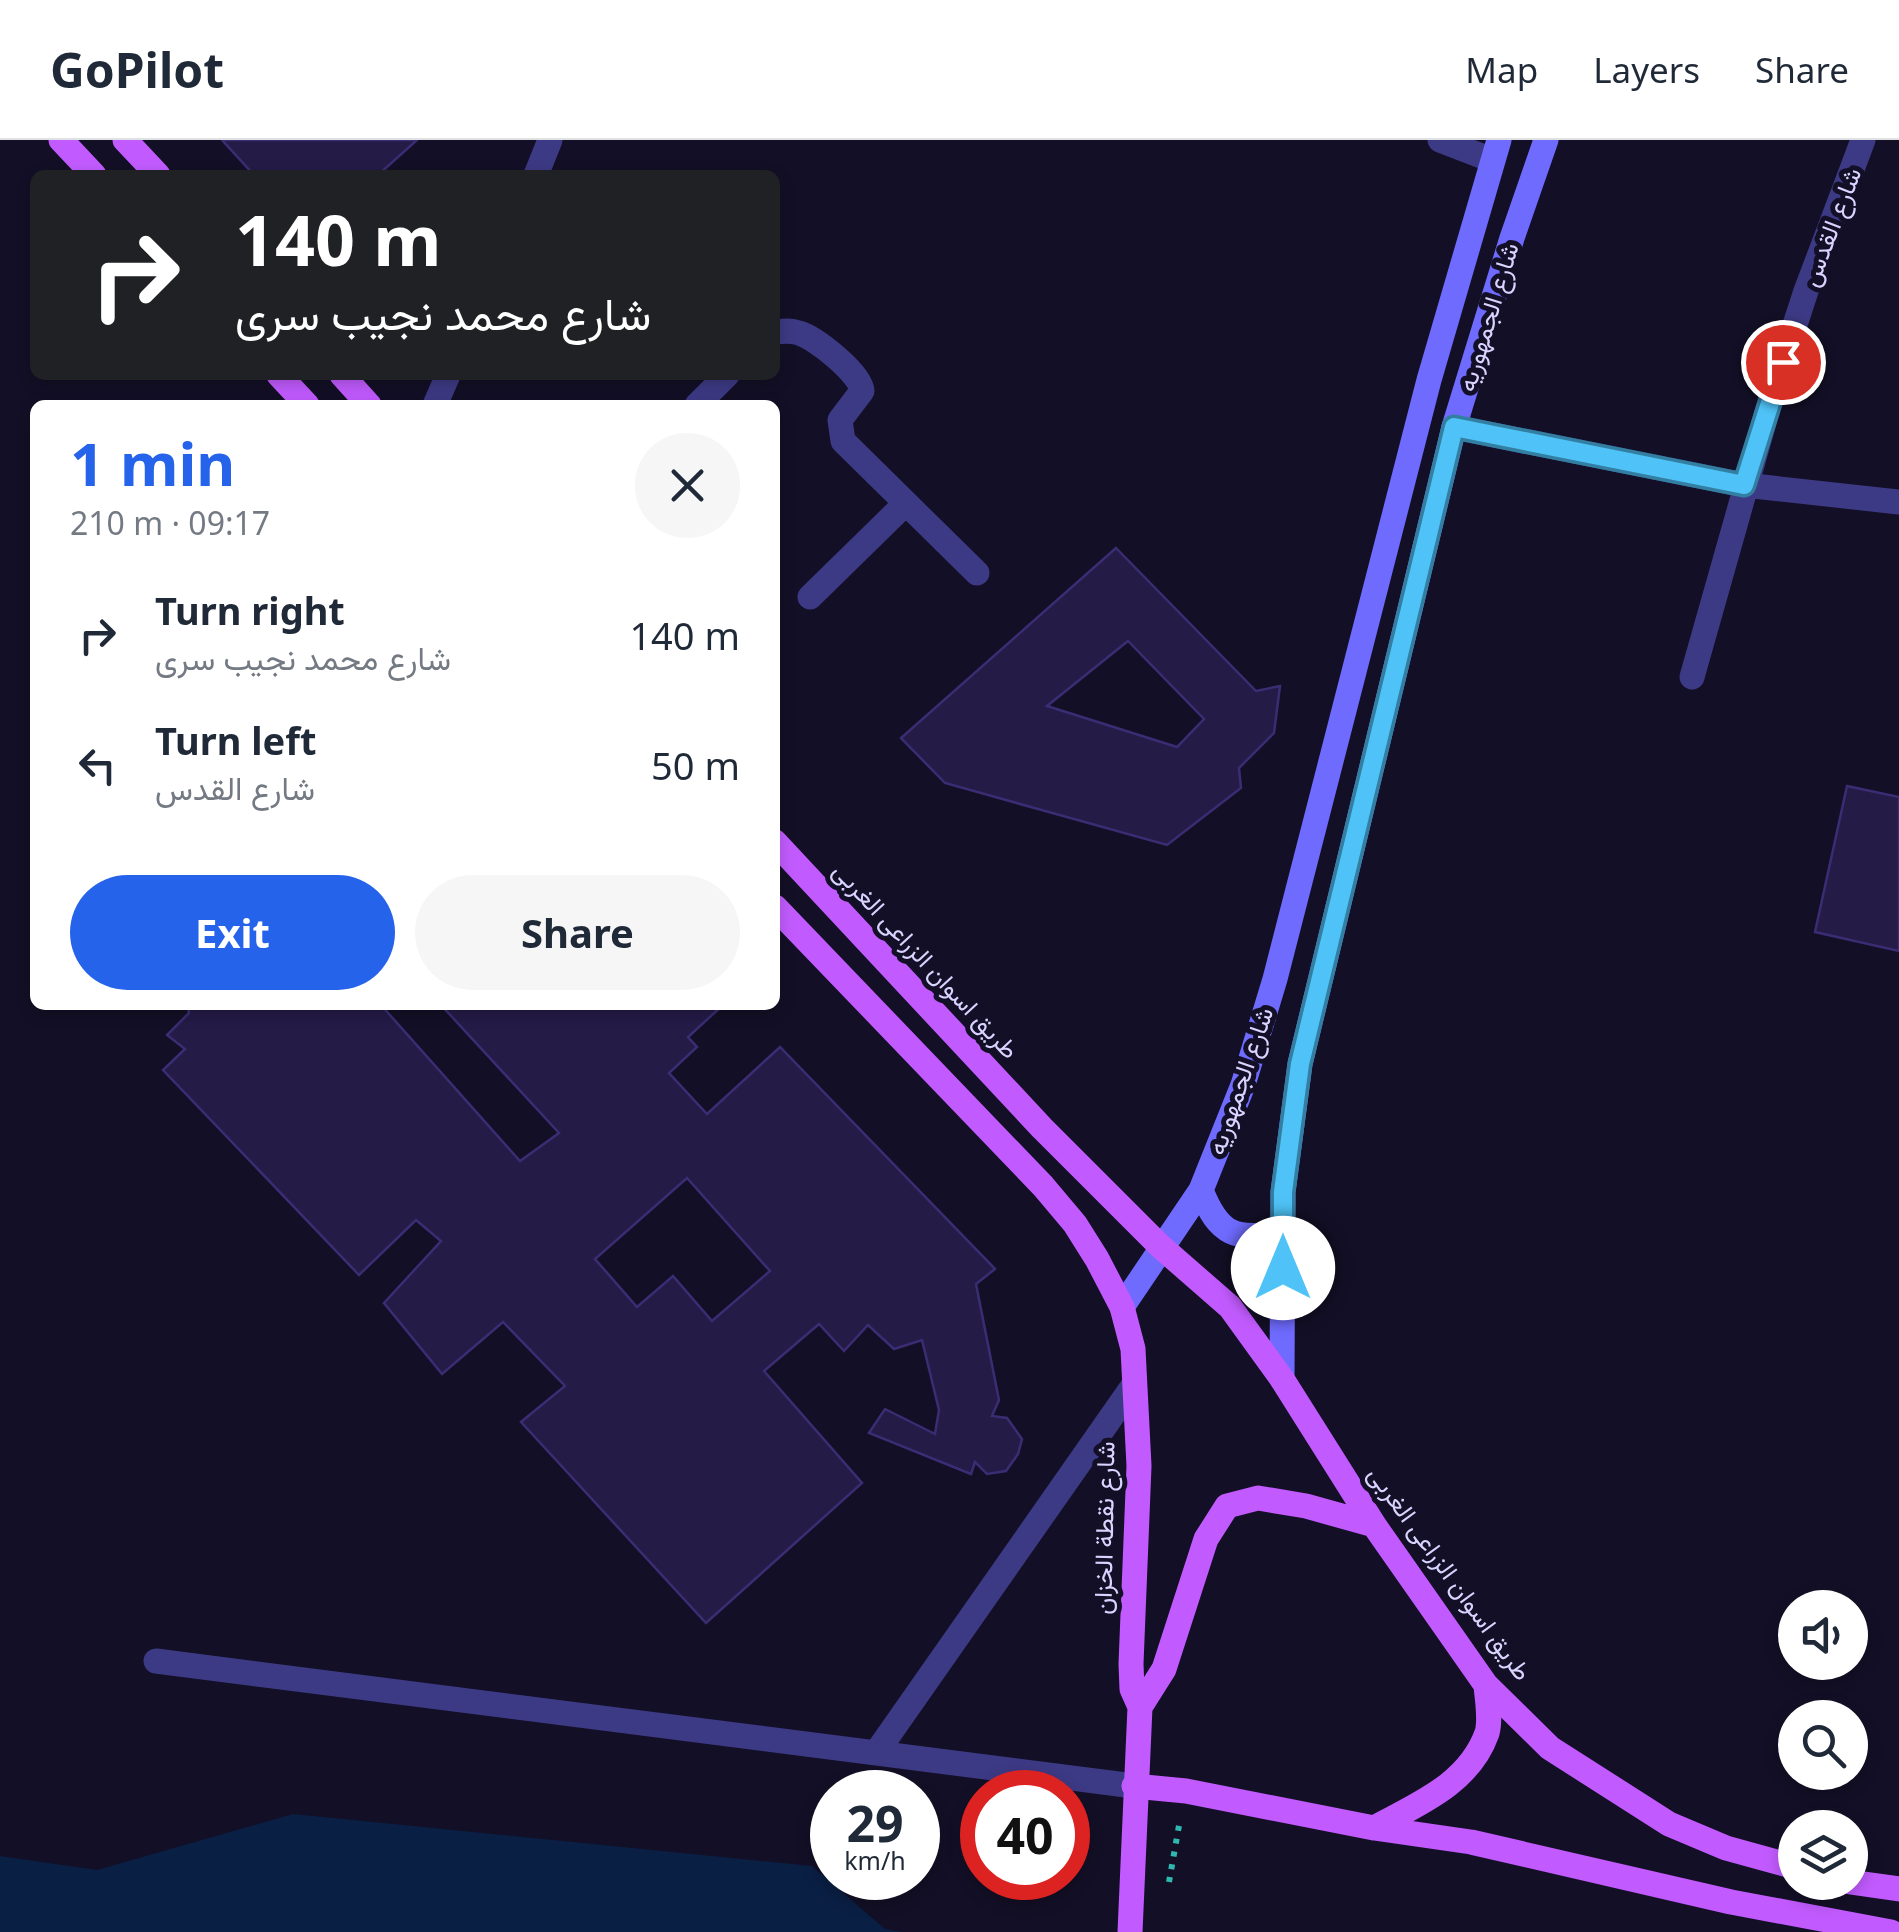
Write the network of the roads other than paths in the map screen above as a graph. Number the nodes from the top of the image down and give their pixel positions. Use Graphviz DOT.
graph roads {
  1 [pos="62,140"];
  2 [pos="125,140"];
  3 [pos="1440,140"];
  4 [pos="1546,140"];
  5 [pos="1863,140"];
  6 [pos="1496,150"];
  7 [pos="89,170"];
  8 [pos="153,170"];
  9 [pos="780,331"];
  10 [pos="284,380"];
  11 [pos="346,380"];
  12 [pos="722,380"];
  13 [pos="302,400"];
  14 [pos="364,400"];
  15 [pos="702,400"];
  16 [pos="1454,427"];
  17 [pos="1744,485"];
  18 [pos="1899,502"];
  19 [pos="906,503"];
  20 [pos="976,573"];
  21 [pos="810,597"];
  22 [pos="1692,677"];
  23 [pos="780,847"];
  24 [pos="780,913"];
  25 [pos="1200,1190"];
  26 [pos="1283,1232"];
  27 [pos="1160,1246"];
  28 [pos="1122,1307"];
  29 [pos="1282,1380"];
  30 [pos="1133,1386"];
  31 [pos="1374,1525"];
  32 [pos="156,1661"];
  33 [pos="1486,1685"];
  34 [pos="1140,1708"];
  35 [pos="876,1752"];
  36 [pos="1134,1786"];
  37 [pos="1374,1828"];
  38 [pos="1778,1862"];
  39 [pos="1868,1885"];
  40 [pos="1899,1890"];
  41 [pos="1130,1932"];
  42 [pos="1892,1932"];
  1 -- 7 [label="main road"];
  2 -- 8 [label="main road"];
  3 -- 6 [label="street"];
  4 -- 16 [label="street, شارع الجمهوريه"];
  5 -- 17 [label="street, شارع القدس"];
  6 -- 25 [label="street, شارع الجمهوريه"];
  9 -- 19 [label="street"];
  10 -- 13 [label="main road"];
  11 -- 14 [label="main road"];
  12 -- 15 [label="street"];
  16 -- 17 [label="street"];
  16 -- 26 [label="street, شارع الجمهوريه"];
  17 -- 18 [label="street"];
  17 -- 22 [label="street, شارع القدس"];
  19 -- 20 [label="street"];
  19 -- 21 [label="street"];
  23 -- 27 [label="main road, طريق اسوان الزراعى الغربى"];
  24 -- 28 [label="main road"];
  25 -- 26 [label="street"];
  25 -- 27 [label="street, شارع الجمهوريه"];
  26 -- 29 [label="street, شارع الجمهوريه"];
  27 -- 28 [label="street, شارع الجمهوريه"];
  27 -- 29 [label="main road, طريق اسوان الزراعى الغربى"];
  28 -- 30 [label="main road, شارع نقطة الخزان"];
  29 -- 31 [label="main road, طريق اسوان الزراعى الغربى"];
  30 -- 34 [label="main road, شارع نقطة الخزان"];
  30 -- 35 [label="street"];
  31 -- 33 [label="main road, طريق اسوان الزراعى الغربى"];
  31 -- 34 [label="main road, شارع نقطة الخزان"];
  32 -- 35 [label="street"];
  33 -- 37 [label="main road"];
  33 -- 38 [label="main road, طريق اسوان الزراعى الغربى"];
  34 -- 36 [label="main road, شارع نقطة الخزان"];
  35 -- 36 [label="street"];
  36 -- 37 [label="main road"];
  36 -- 41 [label="main road, شارع نقطة الخزان"];
  37 -- 42 [label="main road"];
  39 -- 40 [label="main road"];
}
